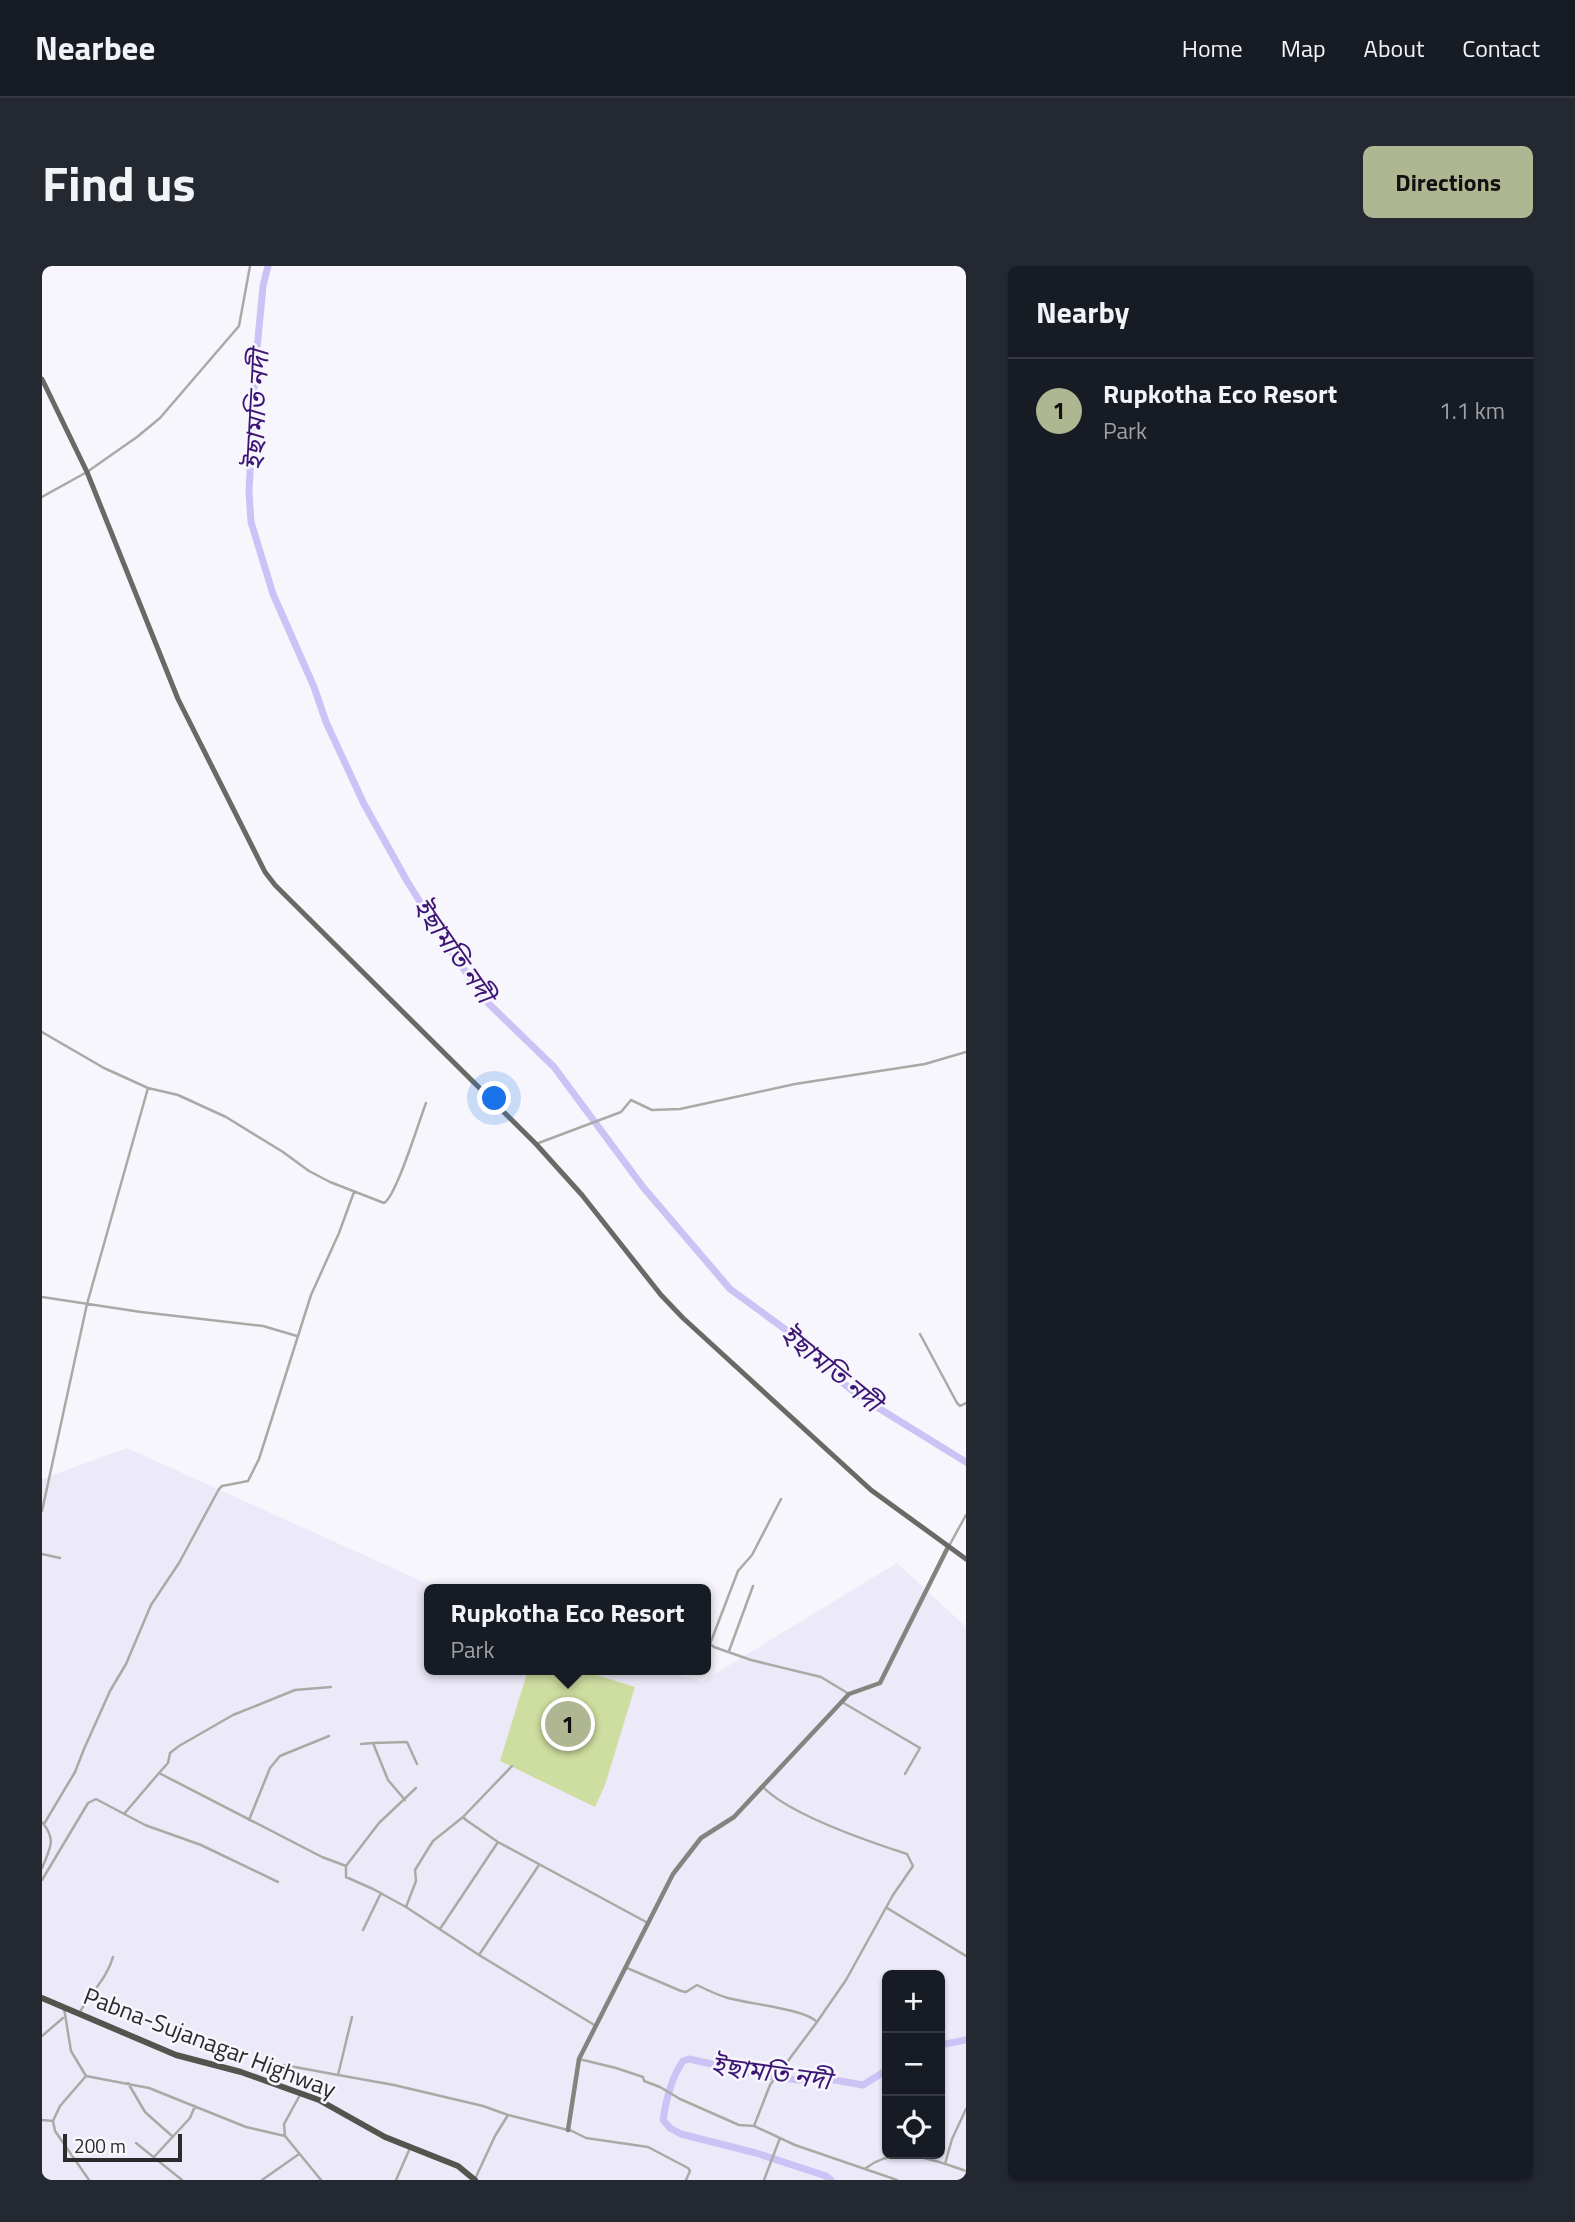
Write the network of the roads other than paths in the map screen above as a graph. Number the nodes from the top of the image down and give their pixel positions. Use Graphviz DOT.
graph roads {
  1 [pos="250,266"];
  2 [pos="42,379"];
  3 [pos="87,472"];
  4 [pos="42,497"];
  5 [pos="42,1032"];
  6 [pos="966,1052"];
  7 [pos="148,1088"];
  8 [pos="426,1103"];
  9 [pos="536,1144"];
  10 [pos="354,1192"];
  11 [pos="42,1297"];
  12 [pos="87,1304"];
  13 [pos="920,1334"];
  14 [pos="297,1336"];
  15 [pos="966,1404"];
  16 [pos="781,1499"];
  17 [pos="42,1511"];
  18 [pos="966,1515"];
  19 [pos="948,1547"];
  20 [pos="42,1554"];
  21 [pos="60,1558"];
  22 [pos="966,1559"];
  23 [pos="753,1586"];
  24 [pos="711,1638"];
  25 [pos="711,1646"];
  26 [pos="729,1651"];
  27 [pos="331,1687"];
  28 [pos="849,1694"];
  29 [pos="842,1702"];
  30 [pos="329,1736"];
  31 [pos="373,1743"];
  32 [pos="361,1744"];
  33 [pos="417,1764"];
  34 [pos="512,1766"];
  35 [pos="159,1773"];
  36 [pos="905,1774"];
  37 [pos="763,1787"];
  38 [pos="416,1788"];
  39 [pos="405,1800"];
  40 [pos="124,1814"];
  41 [pos="463,1817"];
  42 [pos="248,1819"];
  43 [pos="43,1823"];
  44 [pos="498,1842"];
  45 [pos="540,1865"];
  46 [pos="346,1866"];
  47 [pos="42,1868"];
  48 [pos="42,1880"];
  49 [pos="278,1882"];
  50 [pos="381,1893"];
  51 [pos="406,1907"];
  52 [pos="887,1908"];
  53 [pos="648,1923"];
  54 [pos="440,1929"];
  55 [pos="362,1930"];
  56 [pos="479,1955"];
  57 [pos="966,1956"];
  58 [pos="113,1957"];
  59 [pos="626,1968"];
  60 [pos="42,1998"];
  61 [pos="64,2008"];
  62 [pos="79,2014"];
  63 [pos="64,2017"];
  64 [pos="352,2017"];
  65 [pos="817,2022"];
  66 [pos="596,2026"];
  67 [pos="42,2036"];
  68 [pos="579,2059"];
  69 [pos="284,2065"];
  70 [pos="338,2075"];
  71 [pos="86,2076"];
  72 [pos="128,2083"];
  73 [pos="301,2093"];
  74 [pos="195,2105"];
  75 [pos="966,2109"];
  76 [pos="508,2115"];
  77 [pos="42,2120"];
  78 [pos="52,2121"];
  79 [pos="754,2126"];
  80 [pos="568,2130"];
  81 [pos="172,2136"];
  82 [pos="285,2136"];
  83 [pos="780,2138"];
  84 [pos="136,2143"];
  85 [pos="411,2147"];
  86 [pos="299,2154"];
  87 [pos="155,2157"];
  88 [pos="945,2164"];
  89 [pos="866,2168"];
  90 [pos="966,2171"];
  91 [pos="89,2180"];
  92 [pos="181,2180"];
  93 [pos="262,2180"];
  94 [pos="321,2180"];
  95 [pos="396,2180"];
  96 [pos="475,2180"];
  97 [pos="686,2180"];
  98 [pos="764,2180"];
  99 [pos="897,2180"];
  1 -- 3 [label="street"];
  2 -- 3 [label="main road"];
  3 -- 4 [label="street"];
  3 -- 9 [label="main road"];
  5 -- 7 [label="street"];
  6 -- 9 [label="street"];
  7 -- 10 [label="street"];
  7 -- 12 [label="street"];
  8 -- 10 [label="street"];
  9 -- 19 [label="main road"];
  10 -- 14 [label="street"];
  11 -- 12 [label="street"];
  12 -- 14 [label="street"];
  12 -- 17 [label="street"];
  13 -- 15 [label="street"];
  14 -- 43 [label="street"];
  16 -- 24 [label="street"];
  18 -- 19 [label="street"];
  19 -- 22 [label="main road"];
  19 -- 28 [label="street"];
  20 -- 21 [label="street"];
  23 -- 26 [label="street"];
  25 -- 26 [label="street"];
  26 -- 28 [label="street"];
  27 -- 35 [label="street"];
  28 -- 29 [label="street"];
  29 -- 36 [label="street"];
  29 -- 37 [label="street"];
  30 -- 42 [label="street"];
  31 -- 32 [label="street"];
  31 -- 33 [label="street"];
  31 -- 39 [label="street"];
  34 -- 41 [label="street"];
  35 -- 40 [label="street"];
  35 -- 42 [label="street"];
  37 -- 52 [label="street"];
  37 -- 53 [label="street"];
  38 -- 39 [label="street"];
  39 -- 46 [label="street"];
  40 -- 48 [label="street"];
  40 -- 49 [label="street"];
  41 -- 44 [label="street"];
  41 -- 51 [label="street"];
  42 -- 46 [label="street"];
  43 -- 47 [label="street"];
  44 -- 45 [label="street"];
  44 -- 54 [label="street"];
  45 -- 53 [label="street"];
  45 -- 56 [label="street"];
  46 -- 50 [label="street"];
  50 -- 51 [label="street"];
  50 -- 55 [label="street"];
  51 -- 54 [label="street"];
  52 -- 57 [label="street"];
  52 -- 65 [label="street"];
  53 -- 59 [label="street"];
  54 -- 56 [label="street"];
  56 -- 66 [label="street"];
  58 -- 62 [label="street"];
  59 -- 65 [label="street"];
  59 -- 66 [label="street"];
  60 -- 61 [label="highway, Pabna-Sujanagar Highway"];
  61 -- 62 [label="highway, Pabna-Sujanagar Highway"];
  61 -- 63 [label="street"];
  62 -- 73 [label="highway, Pabna-Sujanagar Highway"];
  63 -- 67 [label="street"];
  63 -- 71 [label="street"];
  64 -- 70 [label="street"];
  65 -- 79 [label="street"];
  66 -- 68 [label="street"];
  68 -- 79 [label="street"];
  68 -- 80 [label="street"];
  69 -- 70 [label="street"];
  70 -- 76 [label="street"];
  71 -- 72 [label="street"];
  71 -- 78 [label="street"];
  72 -- 74 [label="street"];
  72 -- 81 [label="street"];
  73 -- 82 [label="street"];
  73 -- 85 [label="highway, Pabna-Sujanagar Highway"];
  74 -- 81 [label="street"];
  74 -- 82 [label="street"];
  75 -- 88 [label="street"];
  76 -- 80 [label="street"];
  76 -- 96 [label="street"];
  77 -- 78 [label="street"];
  78 -- 91 [label="street"];
  79 -- 83 [label="street"];
  80 -- 97 [label="street"];
  81 -- 87 [label="street"];
  82 -- 86 [label="street"];
  83 -- 89 [label="street"];
  83 -- 98 [label="street"];
  84 -- 87 [label="street"];
  85 -- 95 [label="street"];
  85 -- 96 [label="highway, Pabna-Sujanagar Highway"];
  86 -- 93 [label="street"];
  86 -- 94 [label="street"];
  87 -- 92 [label="street"];
  88 -- 89 [label="street"];
  88 -- 90 [label="street"];
  89 -- 99 [label="street"];
}
